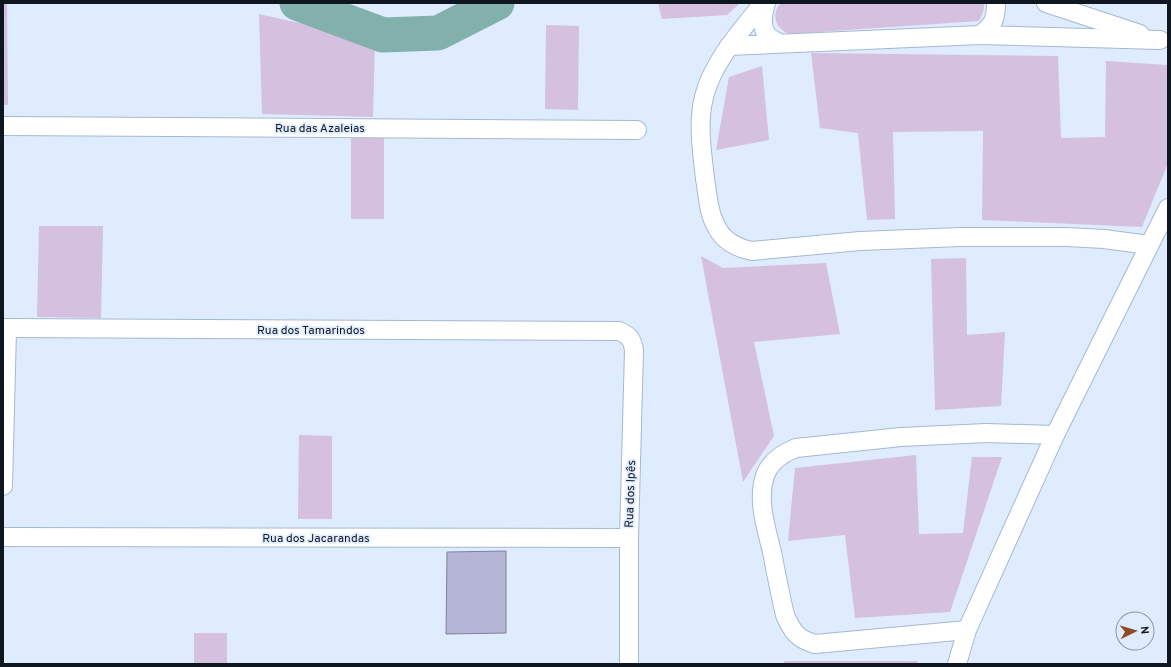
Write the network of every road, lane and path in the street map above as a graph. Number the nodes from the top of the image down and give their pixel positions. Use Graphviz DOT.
graph roads {
  1 [pos="764,3"];
  2 [pos="996,3"];
  3 [pos="1046,3"];
  4 [pos="980,35"];
  5 [pos="1164,41"];
  6 [pos="779,43"];
  7 [pos="729,46"];
  8 [pos="3,126"];
  9 [pos="637,130"];
  10 [pos="1168,208"];
  11 [pos="1149,245"];
  12 [pos="5,328"];
  13 [pos="619,331"];
  14 [pos="1055,435"];
  15 [pos="3,486"];
  16 [pos="3,537"];
  17 [pos="629,538"];
  18 [pos="968,630"];
  19 [pos="629,664"];
  20 [pos="957,664"];
  1 -- 6 [label="street"];
  1 -- 7 [label="street"];
  2 -- 4 [label="street"];
  3 -- 5 [label="street"];
  4 -- 5 [label="street"];
  4 -- 6 [label="street"];
  6 -- 7 [label="street"];
  7 -- 11 [label="street"];
  8 -- 9 [label="street, Rua das Azaleias"];
  10 -- 11 [label="street"];
  11 -- 14 [label="street"];
  12 -- 13 [label="street, Rua dos Tamarindos"];
  12 -- 15 [label="street"];
  13 -- 17 [label="street, Rua dos Ipês"];
  14 -- 18 [label="street"];
  14 -- 18 [label="street"];
  16 -- 17 [label="street, Rua dos Jacarandas"];
  17 -- 19 [label="street, Rua dos Ipês"];
  18 -- 20 [label="street"];
}
